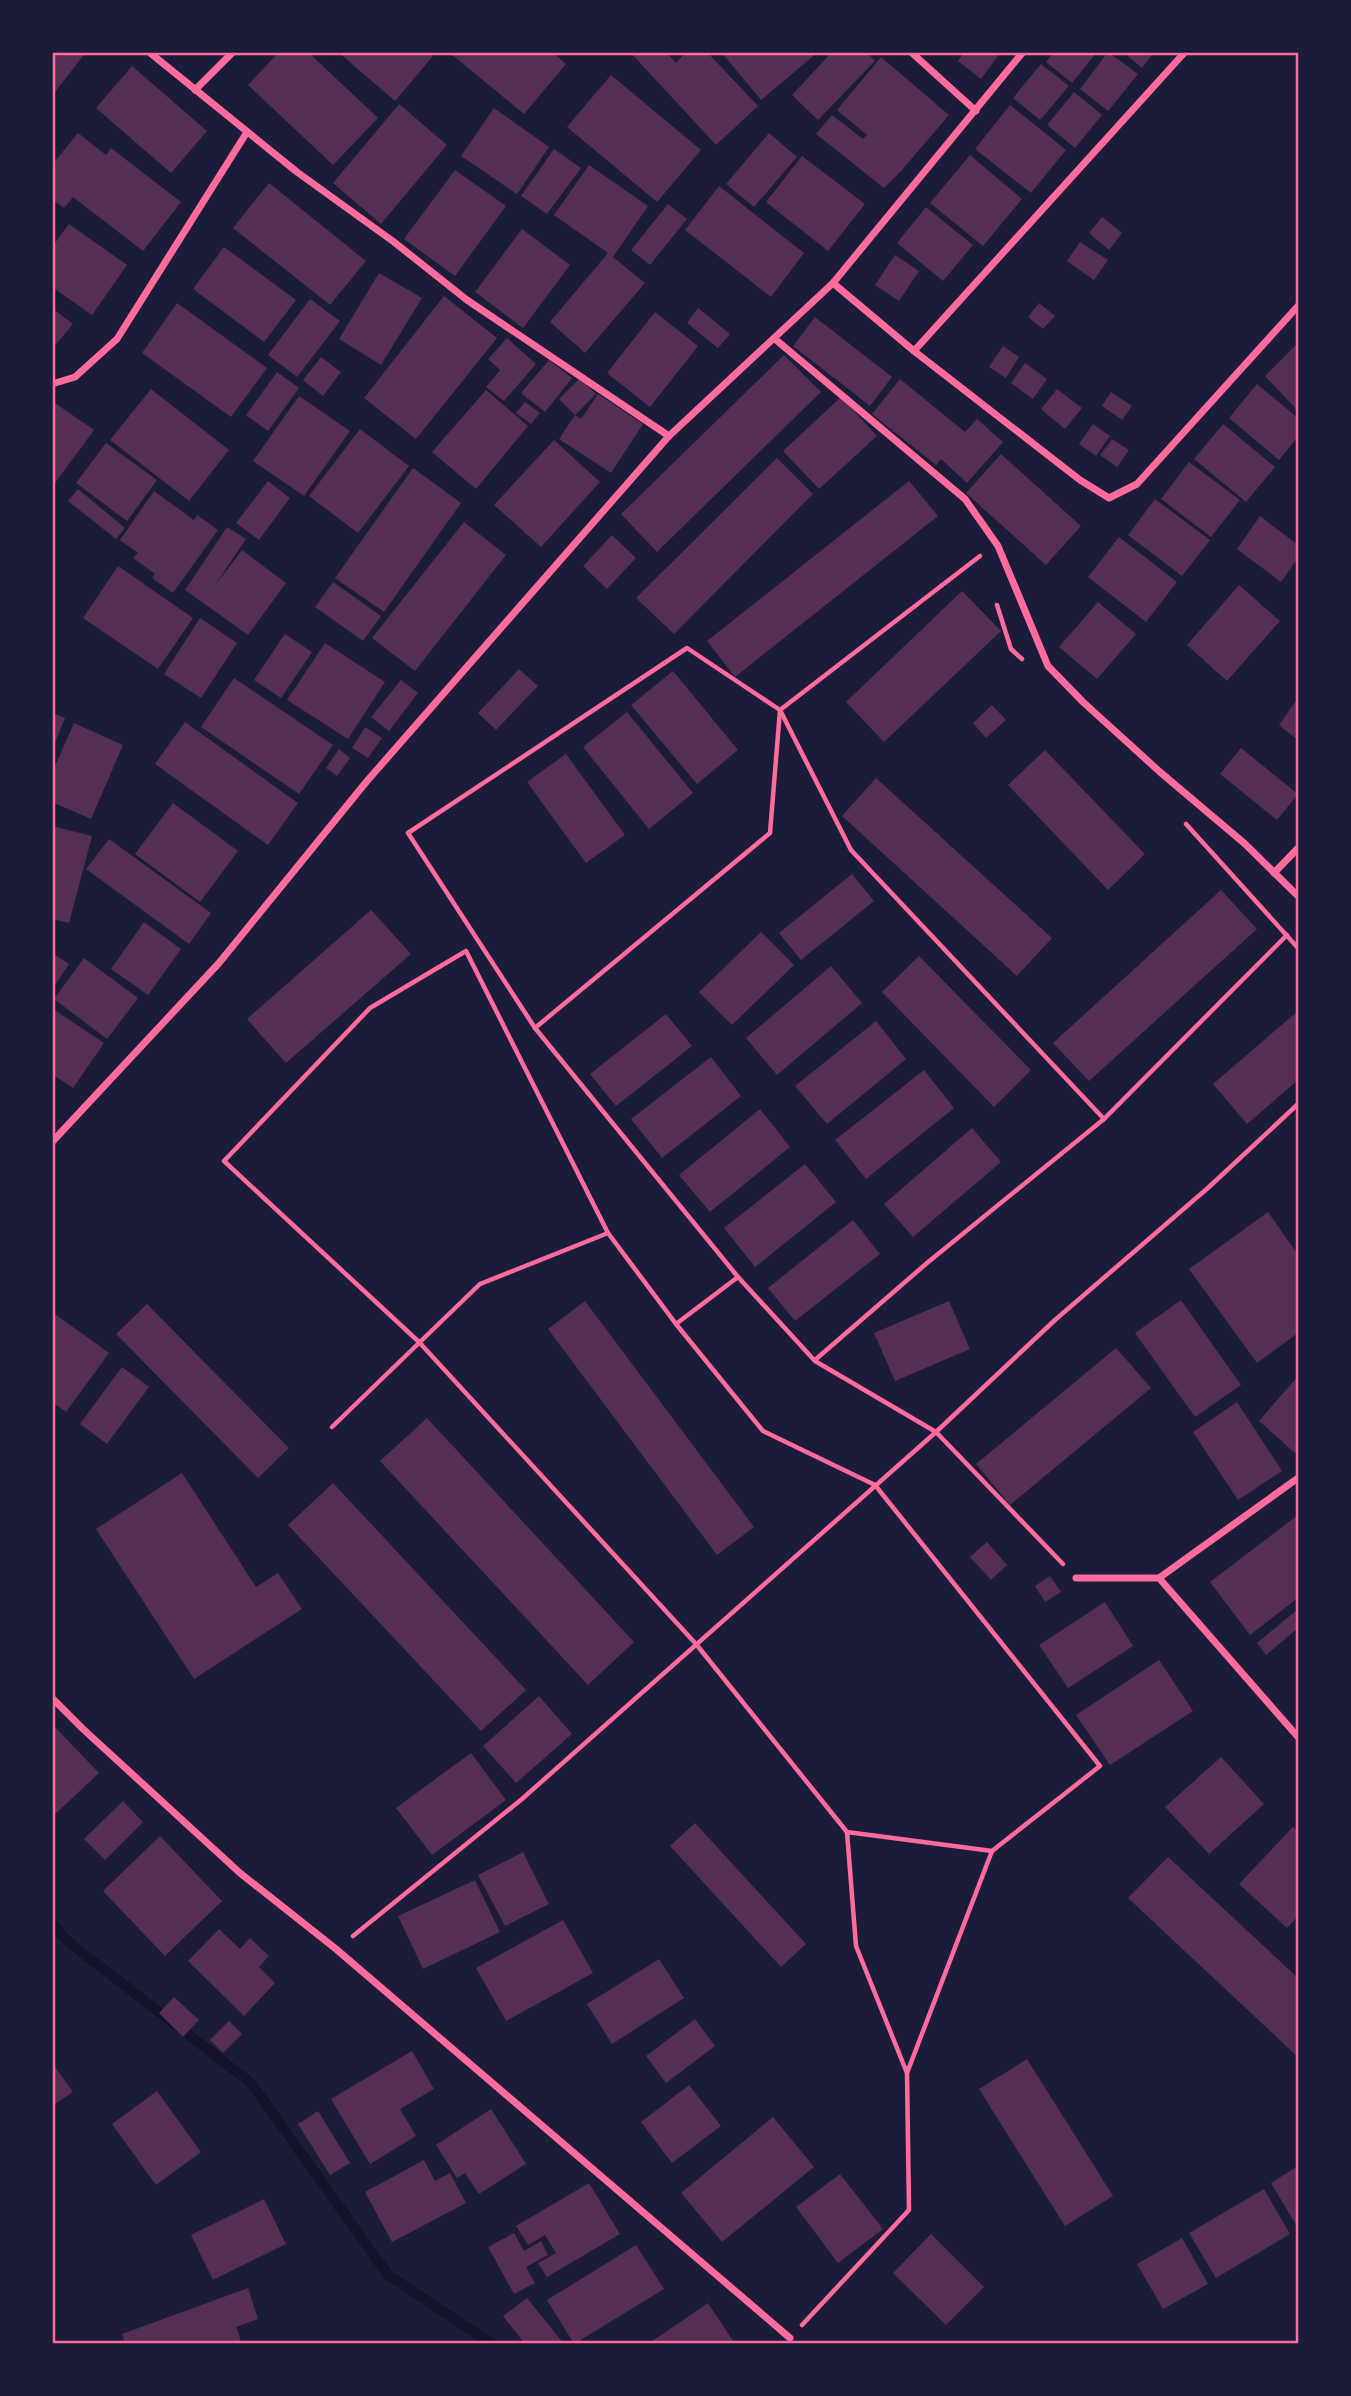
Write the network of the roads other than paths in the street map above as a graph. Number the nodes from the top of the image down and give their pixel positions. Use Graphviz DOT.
graph roads {
  1 [pos="149,52"];
  2 [pos="233,52"];
  3 [pos="912,52"];
  4 [pos="1023,52"];
  5 [pos="1185,52"];
  6 [pos="195,90"];
  7 [pos="976,111"];
  8 [pos="247,132"];
  9 [pos="833,283"];
  10 [pos="1298,306"];
  11 [pos="775,339"];
  12 [pos="914,351"];
  13 [pos="52,384"];
  14 [pos="669,436"];
  15 [pos="1298,848"];
  16 [pos="1274,873"];
  17 [pos="1298,896"];
  18 [pos="52,1142"];
  19 [pos="1298,1478"];
  20 [pos="1076,1578"];
  21 [pos="1159,1578"];
  22 [pos="52,1698"];
  23 [pos="1298,1737"];
  24 [pos="790,2338"];
  1 -- 6 [label="street"];
  2 -- 6 [label="street"];
  3 -- 7 [label="street"];
  4 -- 7 [label="street"];
  5 -- 12 [label="street"];
  6 -- 8 [label="street"];
  7 -- 9 [label="street"];
  8 -- 13 [label="street"];
  8 -- 14 [label="street"];
  9 -- 11 [label="street"];
  9 -- 12 [label="street"];
  10 -- 12 [label="street"];
  11 -- 14 [label="street"];
  11 -- 16 [label="street"];
  14 -- 18 [label="street"];
  15 -- 16 [label="street"];
  16 -- 17 [label="street"];
  19 -- 21 [label="street"];
  20 -- 21 [label="street"];
  21 -- 23 [label="street"];
  22 -- 24 [label="street"];
}
